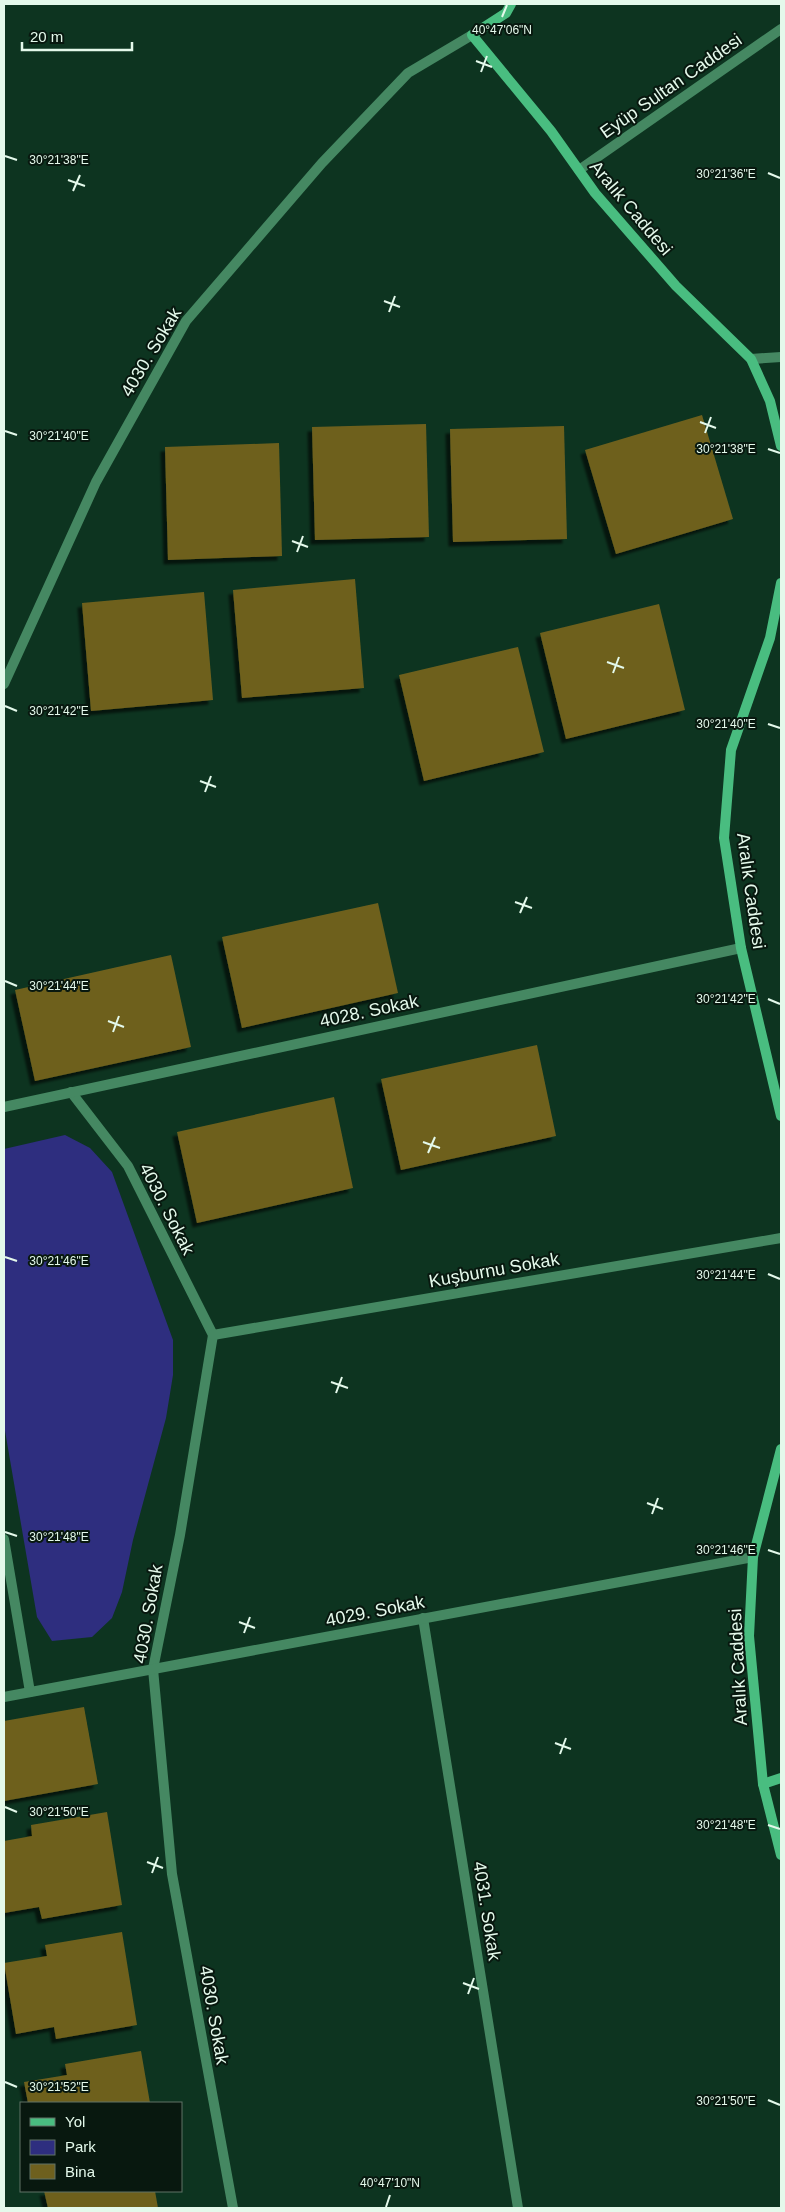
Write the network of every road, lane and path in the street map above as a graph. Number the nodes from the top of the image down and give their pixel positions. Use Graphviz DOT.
graph roads {
  1 [pos="511,4"];
  2 [pos="781,29"];
  3 [pos="472,35"];
  4 [pos="579,170"];
  5 [pos="781,357"];
  6 [pos="750,359"];
  7 [pos="781,446"];
  8 [pos="781,583"];
  9 [pos="4,684"];
  10 [pos="741,948"];
  11 [pos="71,1092"];
  12 [pos="4,1107"];
  13 [pos="781,1116"];
  14 [pos="781,1238"];
  15 [pos="213,1335"];
  16 [pos="781,1449"];
  17 [pos="4,1539"];
  18 [pos="753,1557"];
  19 [pos="423,1618"];
  20 [pos="153,1669"];
  21 [pos="30,1692"];
  22 [pos="4,1697"];
  23 [pos="781,1778"];
  24 [pos="763,1784"];
  25 [pos="781,1855"];
  26 [pos="233,2208"];
  27 [pos="518,2208"];
  1 -- 3 [label="street"];
  2 -- 4 [label="street, Eyüp Sultan Caddesi"];
  3 -- 4 [label="street, Aralık Caddesi"];
  3 -- 9 [label="street, 4030. Sokak"];
  4 -- 6 [label="street, Aralık Caddesi"];
  5 -- 6 [label="street"];
  6 -- 7 [label="street, Aralık Caddesi"];
  8 -- 10 [label="street, Aralık Caddesi"];
  10 -- 11 [label="street, 4028. Sokak"];
  10 -- 13 [label="street, Aralık Caddesi"];
  11 -- 12 [label="street, 4028. Sokak"];
  11 -- 15 [label="street, 4030. Sokak"];
  14 -- 15 [label="street, Kuşburnu Sokak"];
  15 -- 20 [label="street, 4030. Sokak"];
  16 -- 18 [label="street, Aralık Caddesi"];
  17 -- 21 [label="street"];
  18 -- 19 [label="street, 4029. Sokak"];
  18 -- 24 [label="street, Aralık Caddesi"];
  19 -- 20 [label="street, 4029. Sokak"];
  19 -- 27 [label="street, 4031. Sokak"];
  20 -- 21 [label="street, 4029. Sokak"];
  20 -- 26 [label="street, 4030. Sokak"];
  21 -- 22 [label="street, 4029. Sokak"];
  23 -- 24 [label="street"];
  24 -- 25 [label="street, Aralık Caddesi"];
}
